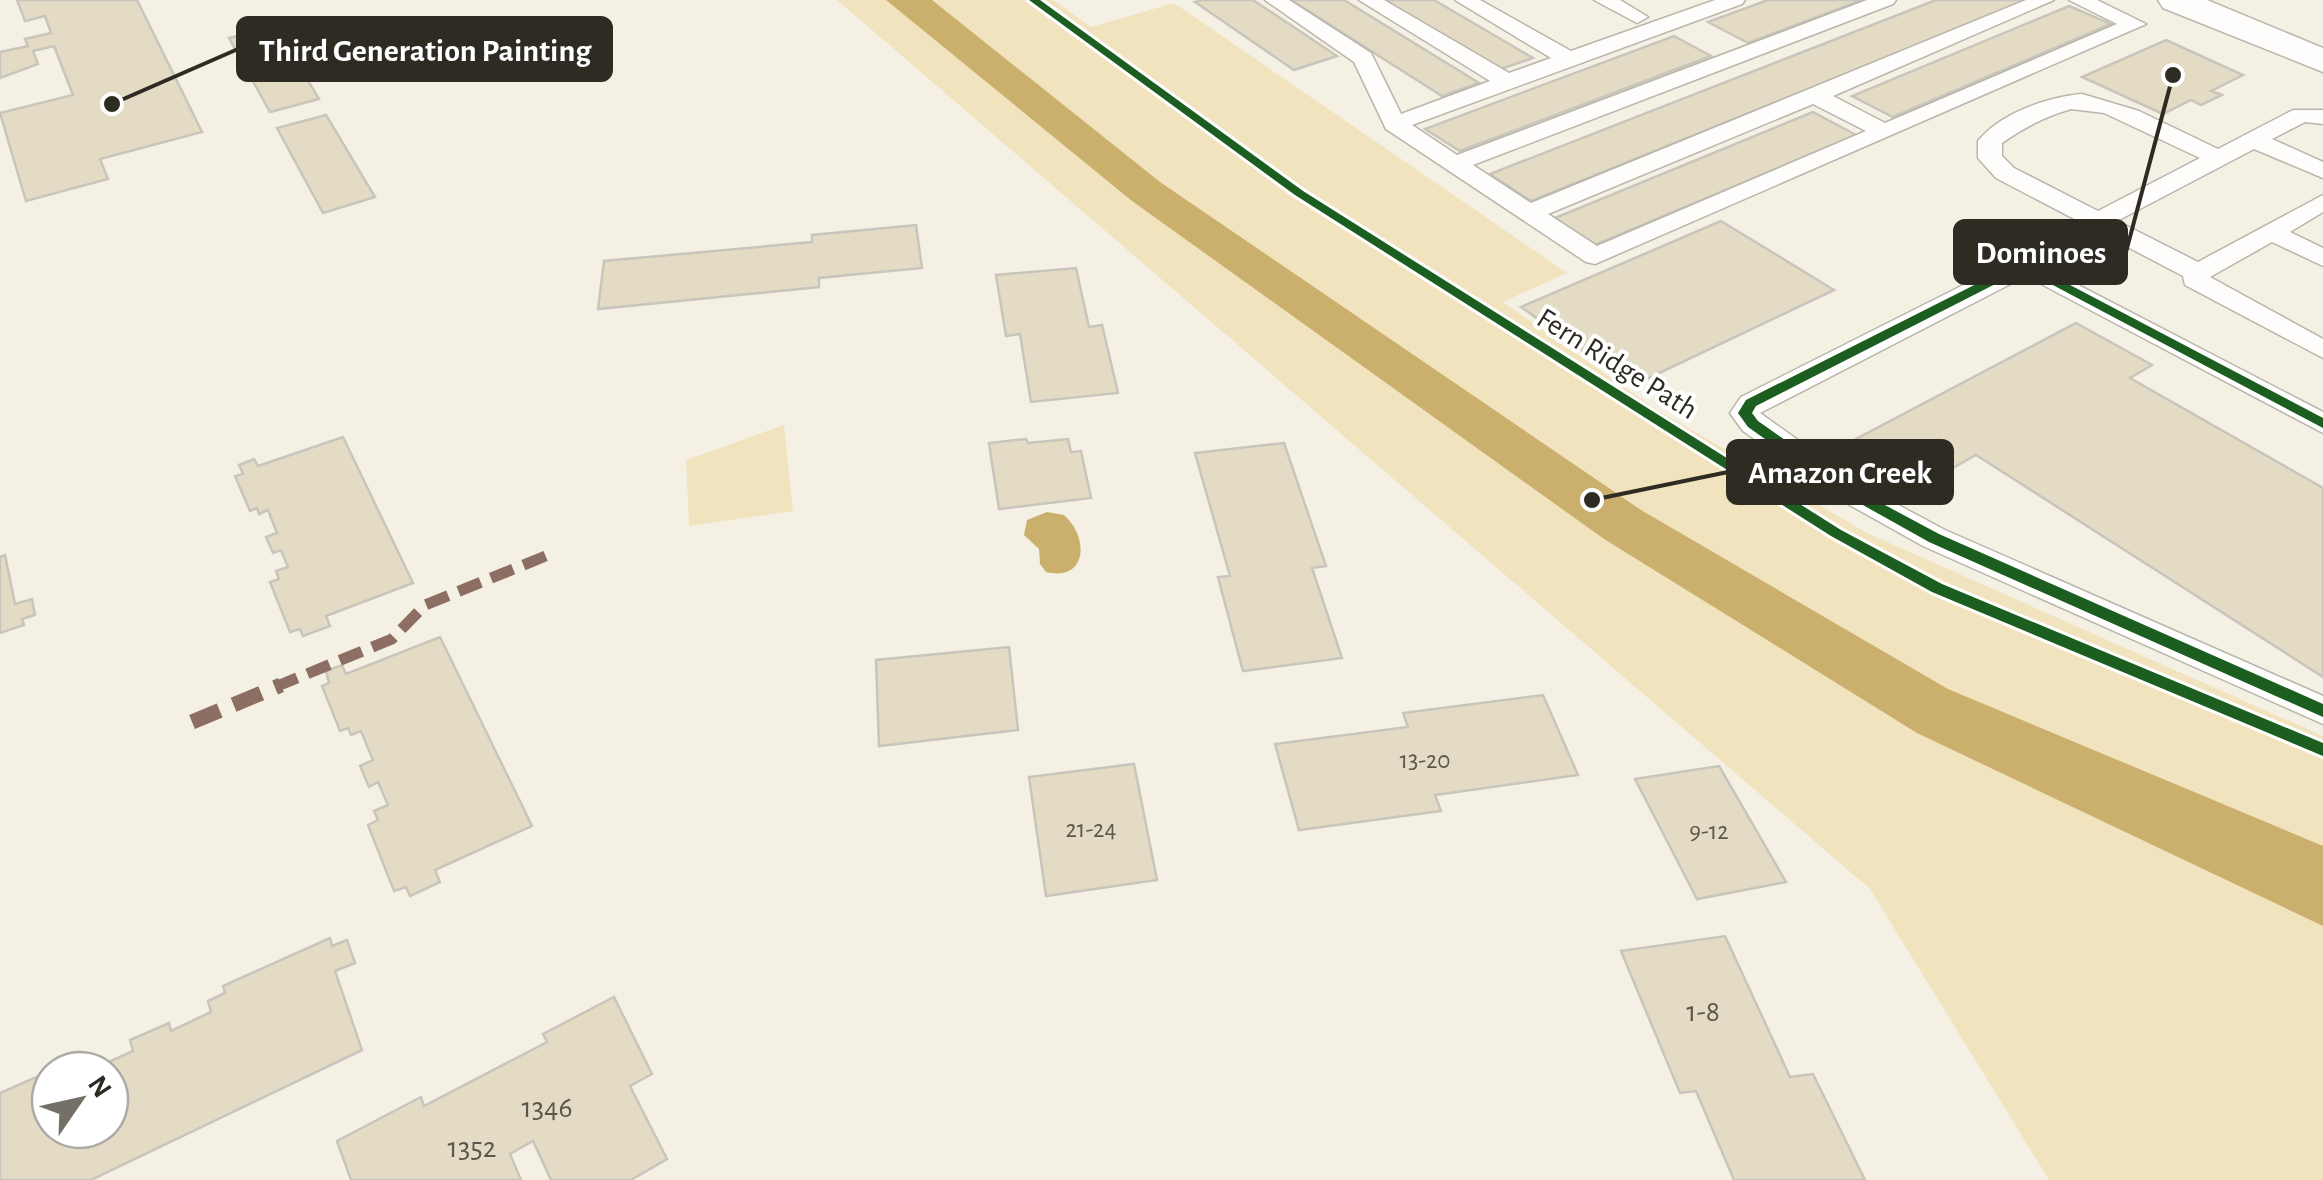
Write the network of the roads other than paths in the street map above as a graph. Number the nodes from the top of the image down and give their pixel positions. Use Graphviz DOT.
graph roads {
  1 [pos="1275,0"];
  2 [pos="1369,0"];
  3 [pos="1465,0"];
  4 [pos="1604,0"];
  5 [pos="1735,0"];
  6 [pos="1886,0"];
  7 [pos="2044,0"];
  8 [pos="2080,0"];
  9 [pos="2176,0"];
  10 [pos="1636,17"];
  11 [pos="1676,21"];
  12 [pos="1740,56"];
  13 [pos="1570,59"];
  14 [pos="2323,62"];
  15 [pos="1508,82"];
  16 [pos="1814,95"];
  17 [pos="2323,117"];
  18 [pos="1394,124"];
  19 [pos="1885,132"];
  20 [pos="2254,140"];
  21 [pos="2218,158"];
  22 [pos="1455,164"];
  23 [pos="2323,171"];
  24 [pos="2323,202"];
  25 [pos="1528,213"];
  26 [pos="2098,221"];
  27 [pos="2271,232"];
  28 [pos="2323,258"];
  29 [pos="2198,272"];
  30 [pos="2323,350"];
  31 [pos="2323,424"];
  32 [pos="2323,711"];
  1 -- 18 [label="lane"];
  2 -- 15 [label="lane"];
  3 -- 13 [label="lane"];
  4 -- 10 [label="lane"];
  5 -- 11 [label="lane"];
  6 -- 12 [label="lane"];
  7 -- 16 [label="lane"];
  8 -- 19 [label="lane"];
  9 -- 14 [label="main road"];
  11 -- 12 [label="lane"];
  11 -- 13 [label="lane"];
  12 -- 22 [label="lane"];
  13 -- 15 [label="lane"];
  15 -- 18 [label="lane"];
  16 -- 19 [label="lane"];
  16 -- 25 [label="lane"];
  17 -- 20 [label="lane"];
  18 -- 22 [label="lane"];
  19 -- 25 [label="lane"];
  20 -- 21 [label="lane"];
  20 -- 23 [label="lane"];
  21 -- 26 [label="lane"];
  21 -- 26 [label="lane"];
  22 -- 25 [label="lane"];
  24 -- 27 [label="lane"];
  26 -- 29 [label="lane"];
  27 -- 28 [label="lane"];
  27 -- 29 [label="lane"];
  29 -- 30 [label="lane"];
  31 -- 32 [label="lane"];
}
